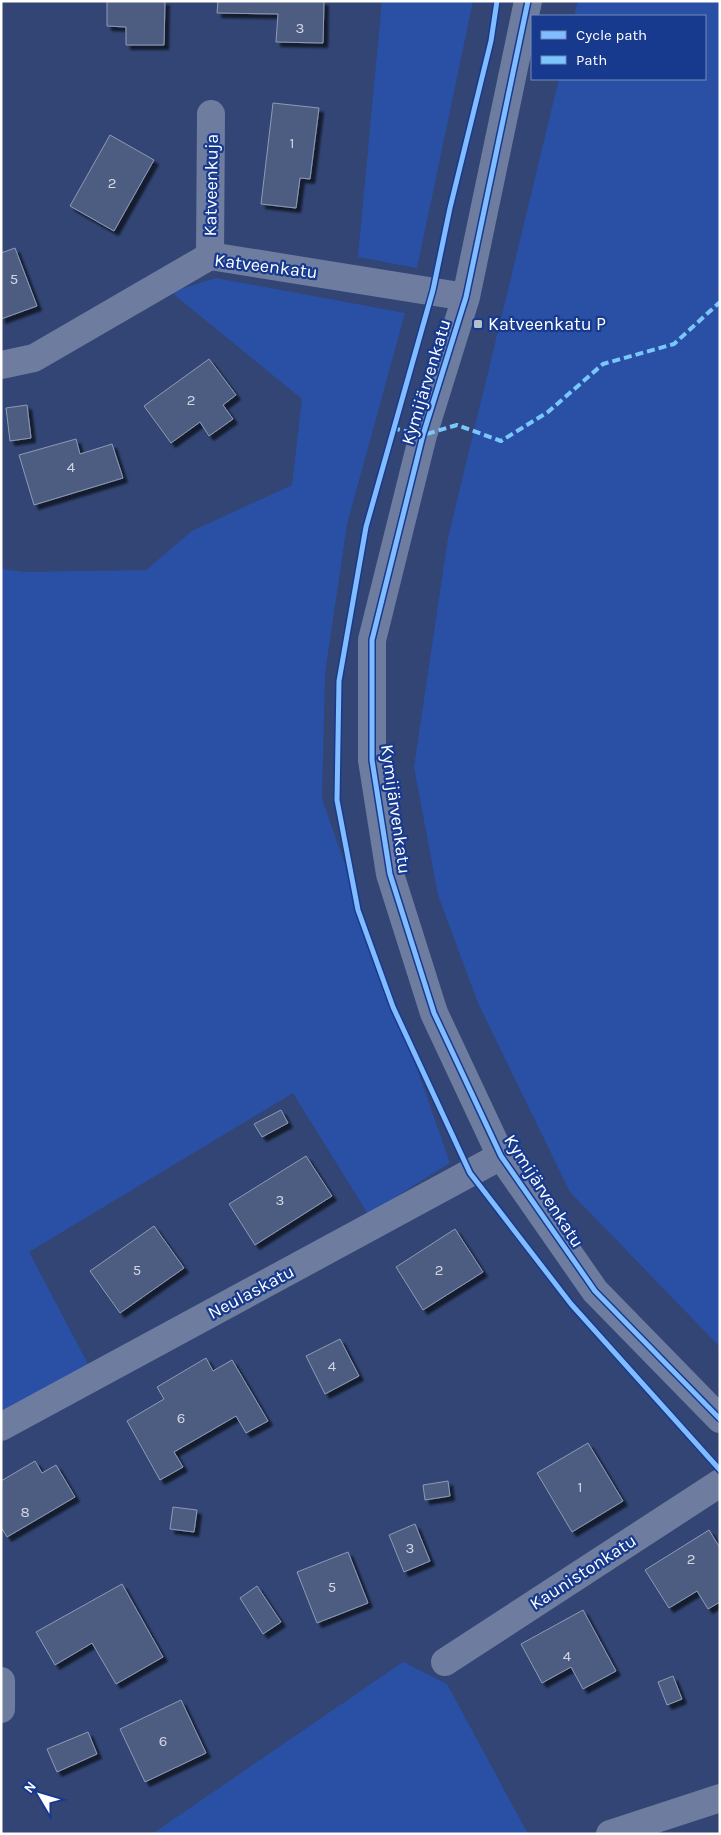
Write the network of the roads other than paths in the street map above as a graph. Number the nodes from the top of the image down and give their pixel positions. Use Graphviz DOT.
graph roads {
  1 [pos="528,1"];
  2 [pos="211,114"];
  3 [pos="210,256"];
  4 [pos="466,297"];
  5 [pos="1,365"];
  6 [pos="501,1156"];
  7 [pos="720,1418"];
  8 [pos="1,1427"];
  9 [pos="720,1483"];
  10 [pos="445,1662"];
  11 [pos="1,1681"];
  12 [pos="1,1709"];
  13 [pos="720,1798"];
  14 [pos="610,1834"];
  1 -- 4 [label="street, Kymijärvenkatu"];
  2 -- 3 [label="street, Katveenkuja"];
  3 -- 4 [label="street, Katveenkatu"];
  3 -- 5 [label="street, Katveenkatu"];
  4 -- 6 [label="street, Kymijärvenkatu"];
  6 -- 7 [label="street, Kymijärvenkatu"];
  6 -- 8 [label="street, Neulaskatu"];
  9 -- 10 [label="street, Kaunistonkatu"];
  11 -- 12 [label="street"];
  13 -- 14 [label="street"];
}
